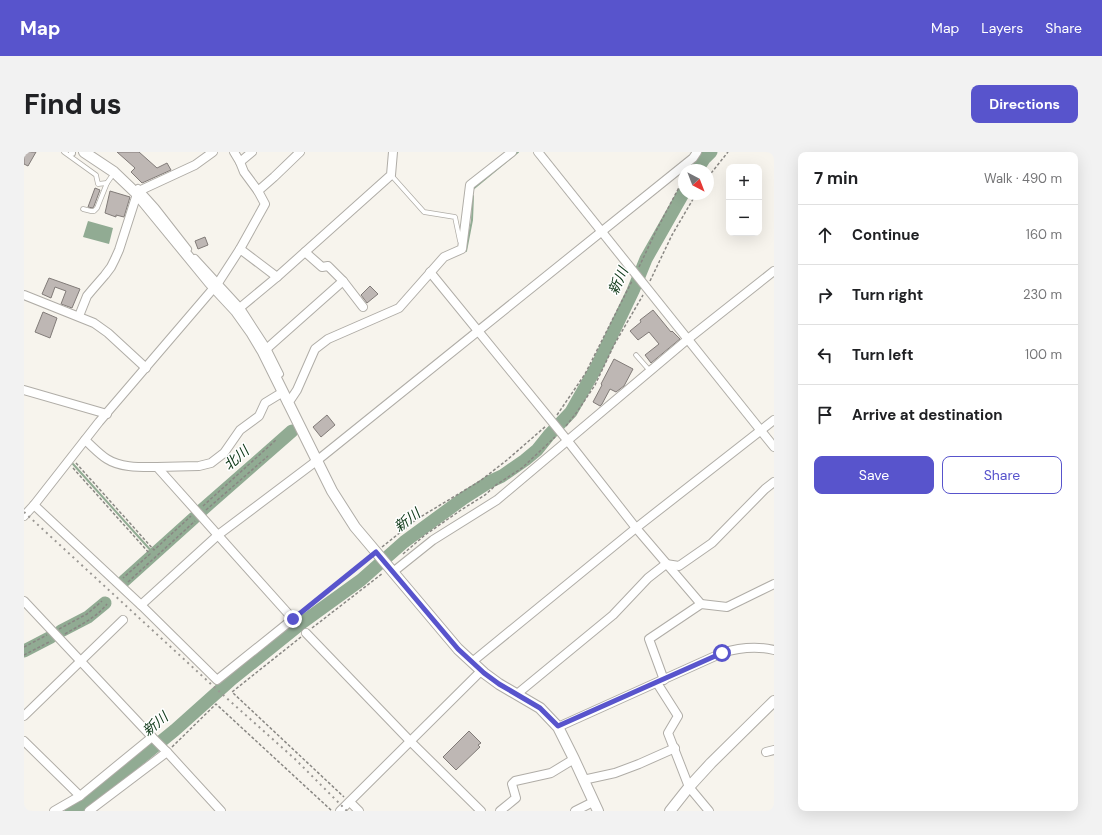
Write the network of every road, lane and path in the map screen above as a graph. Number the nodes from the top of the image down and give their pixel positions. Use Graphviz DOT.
graph roads {
  1 [pos="64,152"];
  2 [pos="84,152"];
  3 [pos="91,152"];
  4 [pos="213,152"];
  5 [pos="234,152"];
  6 [pos="252,152"];
  7 [pos="300,152"];
  8 [pos="393,152"];
  9 [pos="512,152"];
  10 [pos="538,152"];
  11 [pos="697,152"];
  12 [pos="728,152"];
  13 [pos="240,162"];
  14 [pos="714,170"];
  15 [pos="114,172"];
  16 [pos="391,174"];
  17 [pos="106,184"];
  18 [pos="678,189"];
  19 [pos="258,191"];
  20 [pos="139,192"];
  21 [pos="692,200"];
  22 [pos="83,209"];
  23 [pos="601,232"];
  24 [pos="240,249"];
  25 [pos="462,249"];
  26 [pos="305,252"];
  27 [pos="774,271"];
  28 [pos="430,272"];
  29 [pos="635,274"];
  30 [pos="276,277"];
  31 [pos="343,281"];
  32 [pos="216,285"];
  33 [pos="646,288"];
  34 [pos="24,295"];
  35 [pos="363,307"];
  36 [pos="238,310"];
  37 [pos="79,316"];
  38 [pos="479,331"];
  39 [pos="688,339"];
  40 [pos="265,350"];
  41 [pos="636,355"];
  42 [pos="146,368"];
  43 [pos="650,371"];
  44 [pos="24,390"];
  45 [pos="283,392"];
  46 [pos="289,400"];
  47 [pos="107,414"];
  48 [pos="774,420"];
  49 [pos="551,421"];
  50 [pos="762,430"];
  51 [pos="561,432"];
  52 [pos="277,439"];
  53 [pos="85,440"];
  54 [pos="568,440"];
  55 [pos="774,447"];
  56 [pos="317,460"];
  57 [pos="75,462"];
  58 [pos="71,466"];
  59 [pos="157,467"];
  60 [pos="774,482"];
  61 [pos="34,505"];
  62 [pos="196,511"];
  63 [pos="24,516"];
  64 [pos="636,528"];
  65 [pos="218,535"];
  66 [pos="154,549"];
  67 [pos="378,551"];
  68 [pos="149,553"];
  69 [pos="666,564"];
  70 [pos="393,568"];
  71 [pos="118,583"];
  72 [pos="774,584"];
  73 [pos="24,601"];
  74 [pos="102,601"];
  75 [pos="107,604"];
  76 [pos="701,604"];
  77 [pos="141,605"];
  78 [pos="293,619"];
  79 [pos="123,620"];
  80 [pos="306,633"];
  81 [pos="56,635"];
  82 [pos="24,647"];
  83 [pos="774,650"];
  84 [pos="24,655"];
  85 [pos="81,662"];
  86 [pos="472,662"];
  87 [pos="481,671"];
  88 [pos="661,681"];
  89 [pos="517,694"];
  90 [pos="774,701"];
  91 [pos="24,716"];
  92 [pos="558,726"];
  93 [pos="152,737"];
  94 [pos="24,741"];
  95 [pos="410,741"];
  96 [pos="674,748"];
  97 [pos="167,752"];
  98 [pos="574,759"];
  99 [pos="583,780"];
  100 [pos="689,787"];
  101 [pos="80,796"];
  102 [pos="350,802"];
  103 [pos="595,806"];
  104 [pos="54,811"];
  105 [pos="90,811"];
  106 [pos="221,811"];
  107 [pos="332,811"];
  108 [pos="340,811"];
  109 [pos="359,811"];
  110 [pos="481,811"];
  111 [pos="500,811"];
  112 [pos="575,811"];
  113 [pos="670,811"];
  114 [pos="709,811"];
  1 -- 17 [label="lane"];
  2 -- 15 [label="street"];
  3 -- 20 [label="street"];
  4 -- 20 [label="street"];
  5 -- 13 [label="street"];
  6 -- 13 [label="street"];
  7 -- 19 [label="street"];
  8 -- 16 [label="street"];
  9 -- 25 [label="street"];
  10 -- 23 [label="street"];
  11 -- 23 [label="street"];
  12 -- 14 [label="path"];
  13 -- 19 [label="street"];
  15 -- 17 [label="lane"];
  15 -- 20 [label="street"];
  16 -- 25 [label="lane"];
  16 -- 26 [label="street"];
  17 -- 22 [label="lane"];
  18 -- 29 [label="path"];
  19 -- 24 [label="street"];
  20 -- 32 [label="street"];
  20 -- 37 [label="street"];
  21 -- 33 [label="path"];
  23 -- 29 [label="street"];
  23 -- 38 [label="street"];
  24 -- 30 [label="street"];
  24 -- 32 [label="street"];
  25 -- 28 [label="street"];
  26 -- 30 [label="street"];
  26 -- 31 [label="street"];
  27 -- 39 [label="street"];
  28 -- 38 [label="street"];
  28 -- 46 [label="street"];
  29 -- 33 [label="street"];
  29 -- 49 [label="path"];
  30 -- 36 [label="street"];
  31 -- 35 [label="street"];
  31 -- 40 [label="street"];
  32 -- 36 [label="street"];
  32 -- 42 [label="street"];
  33 -- 39 [label="street"];
  33 -- 51 [label="path"];
  34 -- 37 [label="street"];
  36 -- 40 [label="street"];
  37 -- 42 [label="street"];
  38 -- 49 [label="street"];
  38 -- 56 [label="street"];
  39 -- 43 [label="street"];
  39 -- 50 [label="street"];
  40 -- 45 [label="street"];
  40 -- 46 [label="street"];
  41 -- 43 [label="lane"];
  42 -- 47 [label="street"];
  43 -- 54 [label="street"];
  44 -- 47 [label="street"];
  45 -- 46 [label="street"];
  45 -- 59 [label="street"];
  46 -- 56 [label="street"];
  47 -- 53 [label="street"];
  48 -- 50 [label="street"];
  49 -- 51 [label="street"];
  49 -- 67 [label="path"];
  50 -- 55 [label="street"];
  50 -- 64 [label="street"];
  51 -- 54 [label="street"];
  51 -- 70 [label="path"];
  52 -- 62 [label="path"];
  53 -- 59 [label="street"];
  53 -- 61 [label="street"];
  54 -- 64 [label="street"];
  54 -- 70 [label="street"];
  56 -- 65 [label="street"];
  56 -- 67 [label="street"];
  57 -- 66 [label="path"];
  58 -- 68 [label="path"];
  59 -- 62 [label="street"];
  60 -- 69 [label="street"];
  61 -- 63 [label="street"];
  61 -- 71 [label="street"];
  62 -- 65 [label="street"];
  62 -- 66 [label="path"];
  64 -- 69 [label="street"];
  64 -- 86 [label="street"];
  65 -- 77 [label="street"];
  65 -- 78 [label="street"];
  66 -- 68 [label="path"];
  67 -- 70 [label="street"];
  67 -- 78 [label="path"];
  68 -- 71 [label="path"];
  69 -- 76 [label="street"];
  69 -- 89 [label="street"];
  70 -- 80 [label="path"];
  70 -- 86 [label="street"];
  71 -- 77 [label="street"];
  72 -- 76 [label="street"];
  73 -- 81 [label="street"];
  74 -- 81 [label="path"];
  75 -- 81 [label="path"];
  76 -- 88 [label="street"];
  77 -- 78 [label="street"];
  79 -- 85 [label="street"];
  80 -- 95 [label="street"];
  80 -- 102 [label="path"];
  81 -- 82 [label="path"];
  81 -- 84 [label="path"];
  81 -- 85 [label="street"];
  83 -- 88 [label="street"];
  85 -- 91 [label="street"];
  85 -- 93 [label="street"];
  86 -- 87 [label="street"];
  87 -- 89 [label="street"];
  87 -- 95 [label="street"];
  88 -- 92 [label="street"];
  88 -- 96 [label="street"];
  89 -- 92 [label="street"];
  90 -- 100 [label="street"];
  92 -- 98 [label="street"];
  93 -- 97 [label="street"];
  93 -- 101 [label="street"];
  94 -- 101 [label="street"];
  95 -- 102 [label="street"];
  95 -- 110 [label="street"];
  96 -- 99 [label="street"];
  96 -- 100 [label="street"];
  97 -- 105 [label="street"];
  97 -- 106 [label="street"];
  97 -- 107 [label="path"];
  98 -- 99 [label="street"];
  98 -- 111 [label="street"];
  99 -- 103 [label="street"];
  100 -- 113 [label="street"];
  100 -- 114 [label="street"];
  101 -- 104 [label="street"];
  102 -- 108 [label="street"];
  102 -- 109 [label="street"];
  103 -- 112 [label="street"];
}
